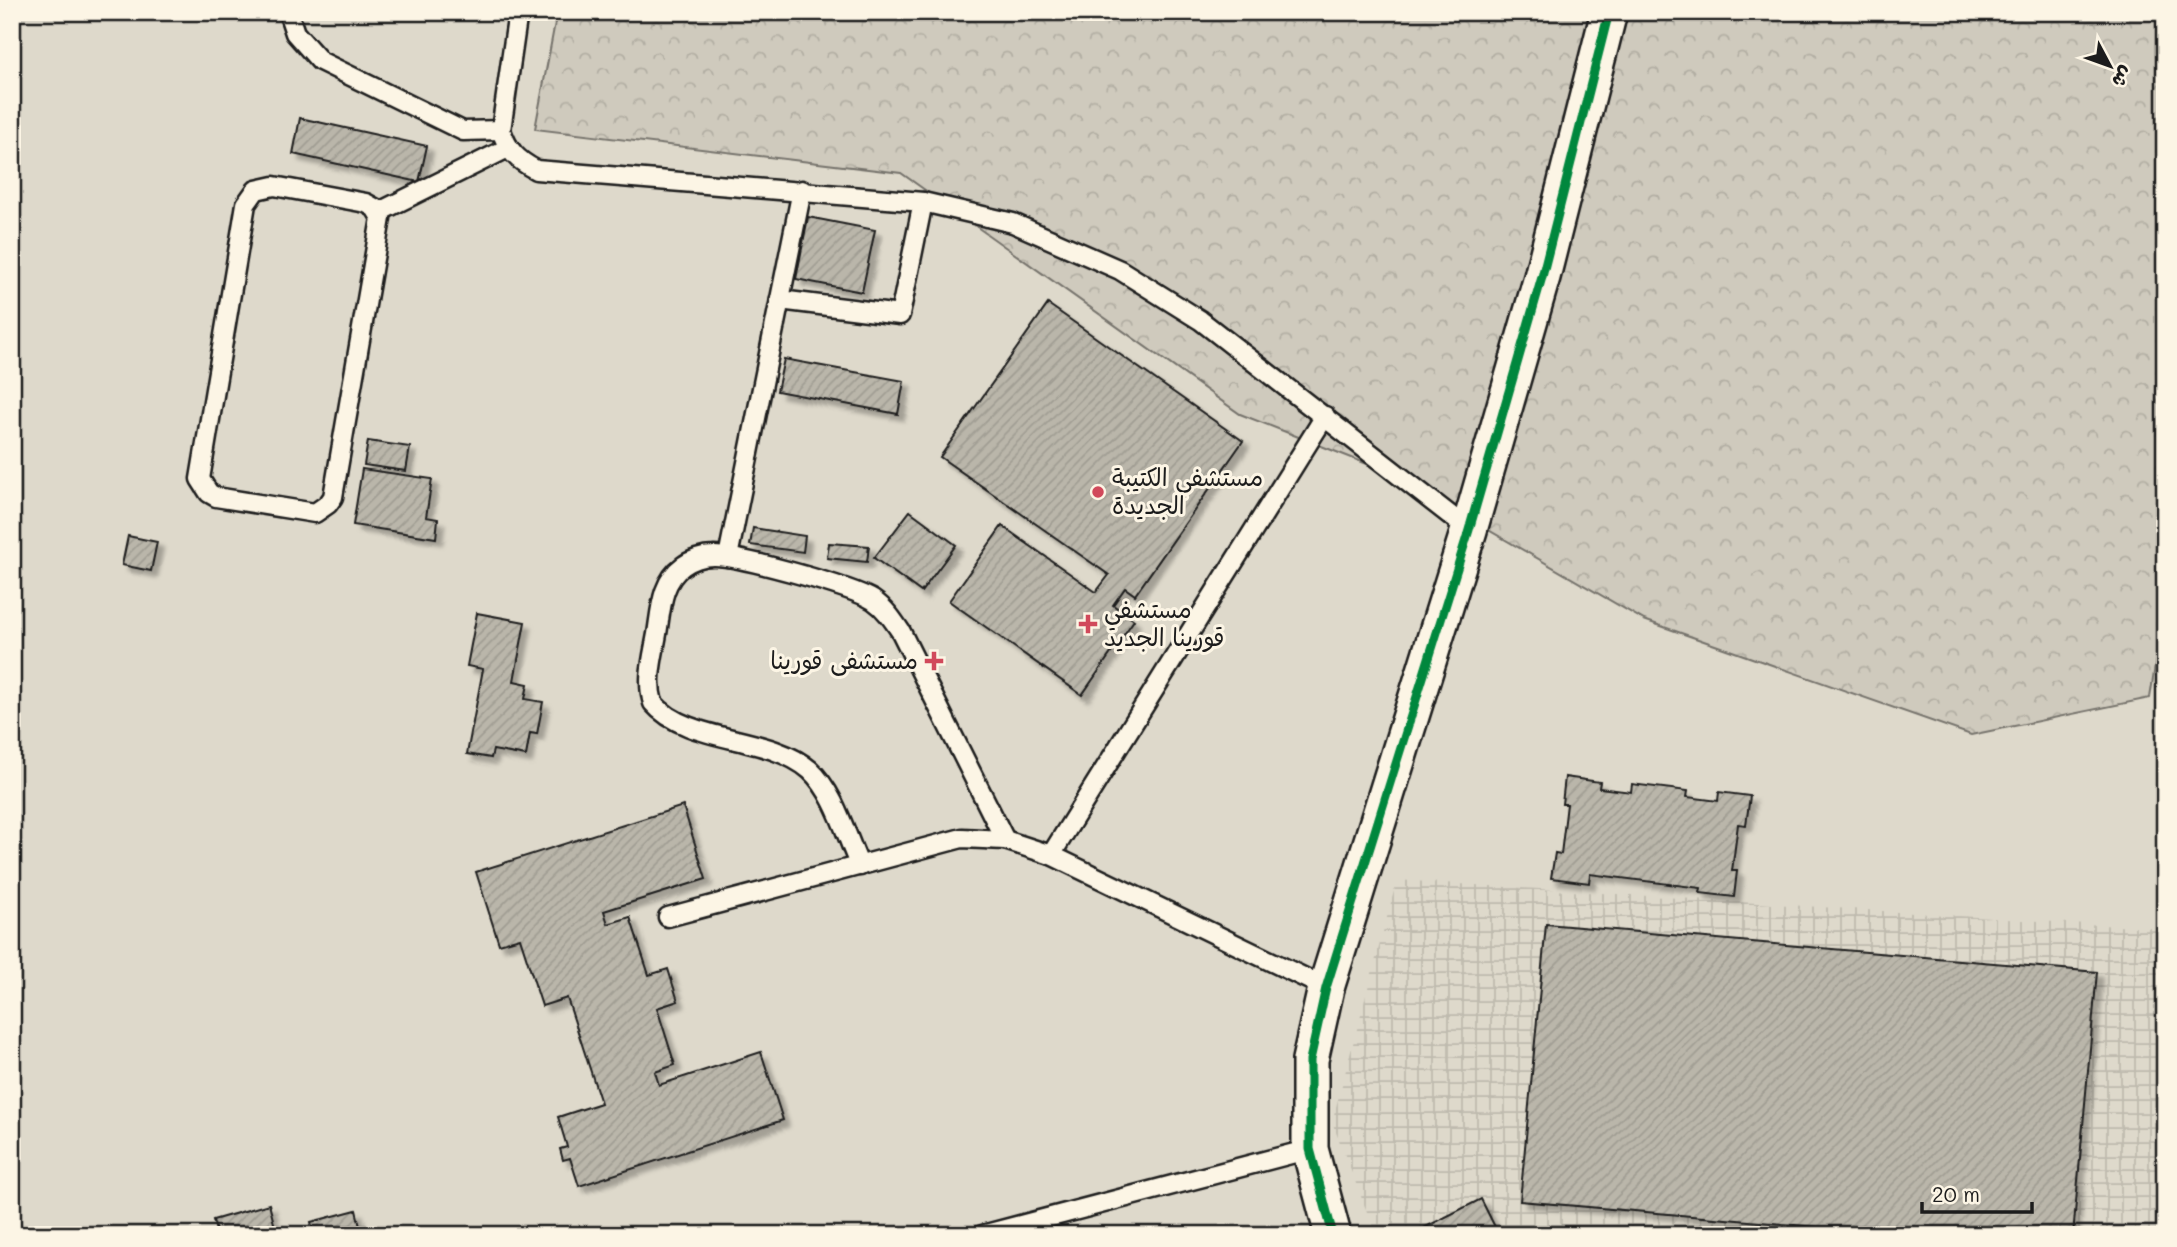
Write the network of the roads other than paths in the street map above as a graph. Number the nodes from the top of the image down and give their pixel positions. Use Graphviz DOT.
graph roads {
  1 [pos="288,12"];
  2 [pos="518,12"];
  3 [pos="1609,12"];
  4 [pos="501,130"];
  5 [pos="508,148"];
  6 [pos="803,190"];
  7 [pos="923,202"];
  8 [pos="379,212"];
  9 [pos="780,300"];
  10 [pos="1325,416"];
  11 [pos="1469,530"];
  12 [pos="728,557"];
  13 [pos="1005,840"];
  14 [pos="1051,855"];
  15 [pos="860,866"];
  16 [pos="668,917"];
  17 [pos="1326,988"];
  18 [pos="1310,1149"];
  19 [pos="982,1235"];
  20 [pos="1334,1235"];
  1 -- 4 [label="lane"];
  2 -- 4 [label="lane"];
  3 -- 11 [label="street"];
  4 -- 5 [label="lane"];
  5 -- 6 [label="lane"];
  5 -- 8 [label="lane"];
  6 -- 7 [label="lane"];
  6 -- 9 [label="lane"];
  7 -- 9 [label="lane"];
  7 -- 10 [label="lane"];
  8 -- 8 [label="lane"];
  9 -- 12 [label="lane"];
  10 -- 11 [label="lane"];
  10 -- 14 [label="lane"];
  11 -- 17 [label="street"];
  12 -- 13 [label="lane"];
  12 -- 15 [label="lane"];
  13 -- 14 [label="lane"];
  13 -- 15 [label="lane"];
  14 -- 17 [label="lane"];
  15 -- 16 [label="lane"];
  17 -- 18 [label="street"];
  18 -- 19 [label="lane"];
  18 -- 20 [label="street"];
}
